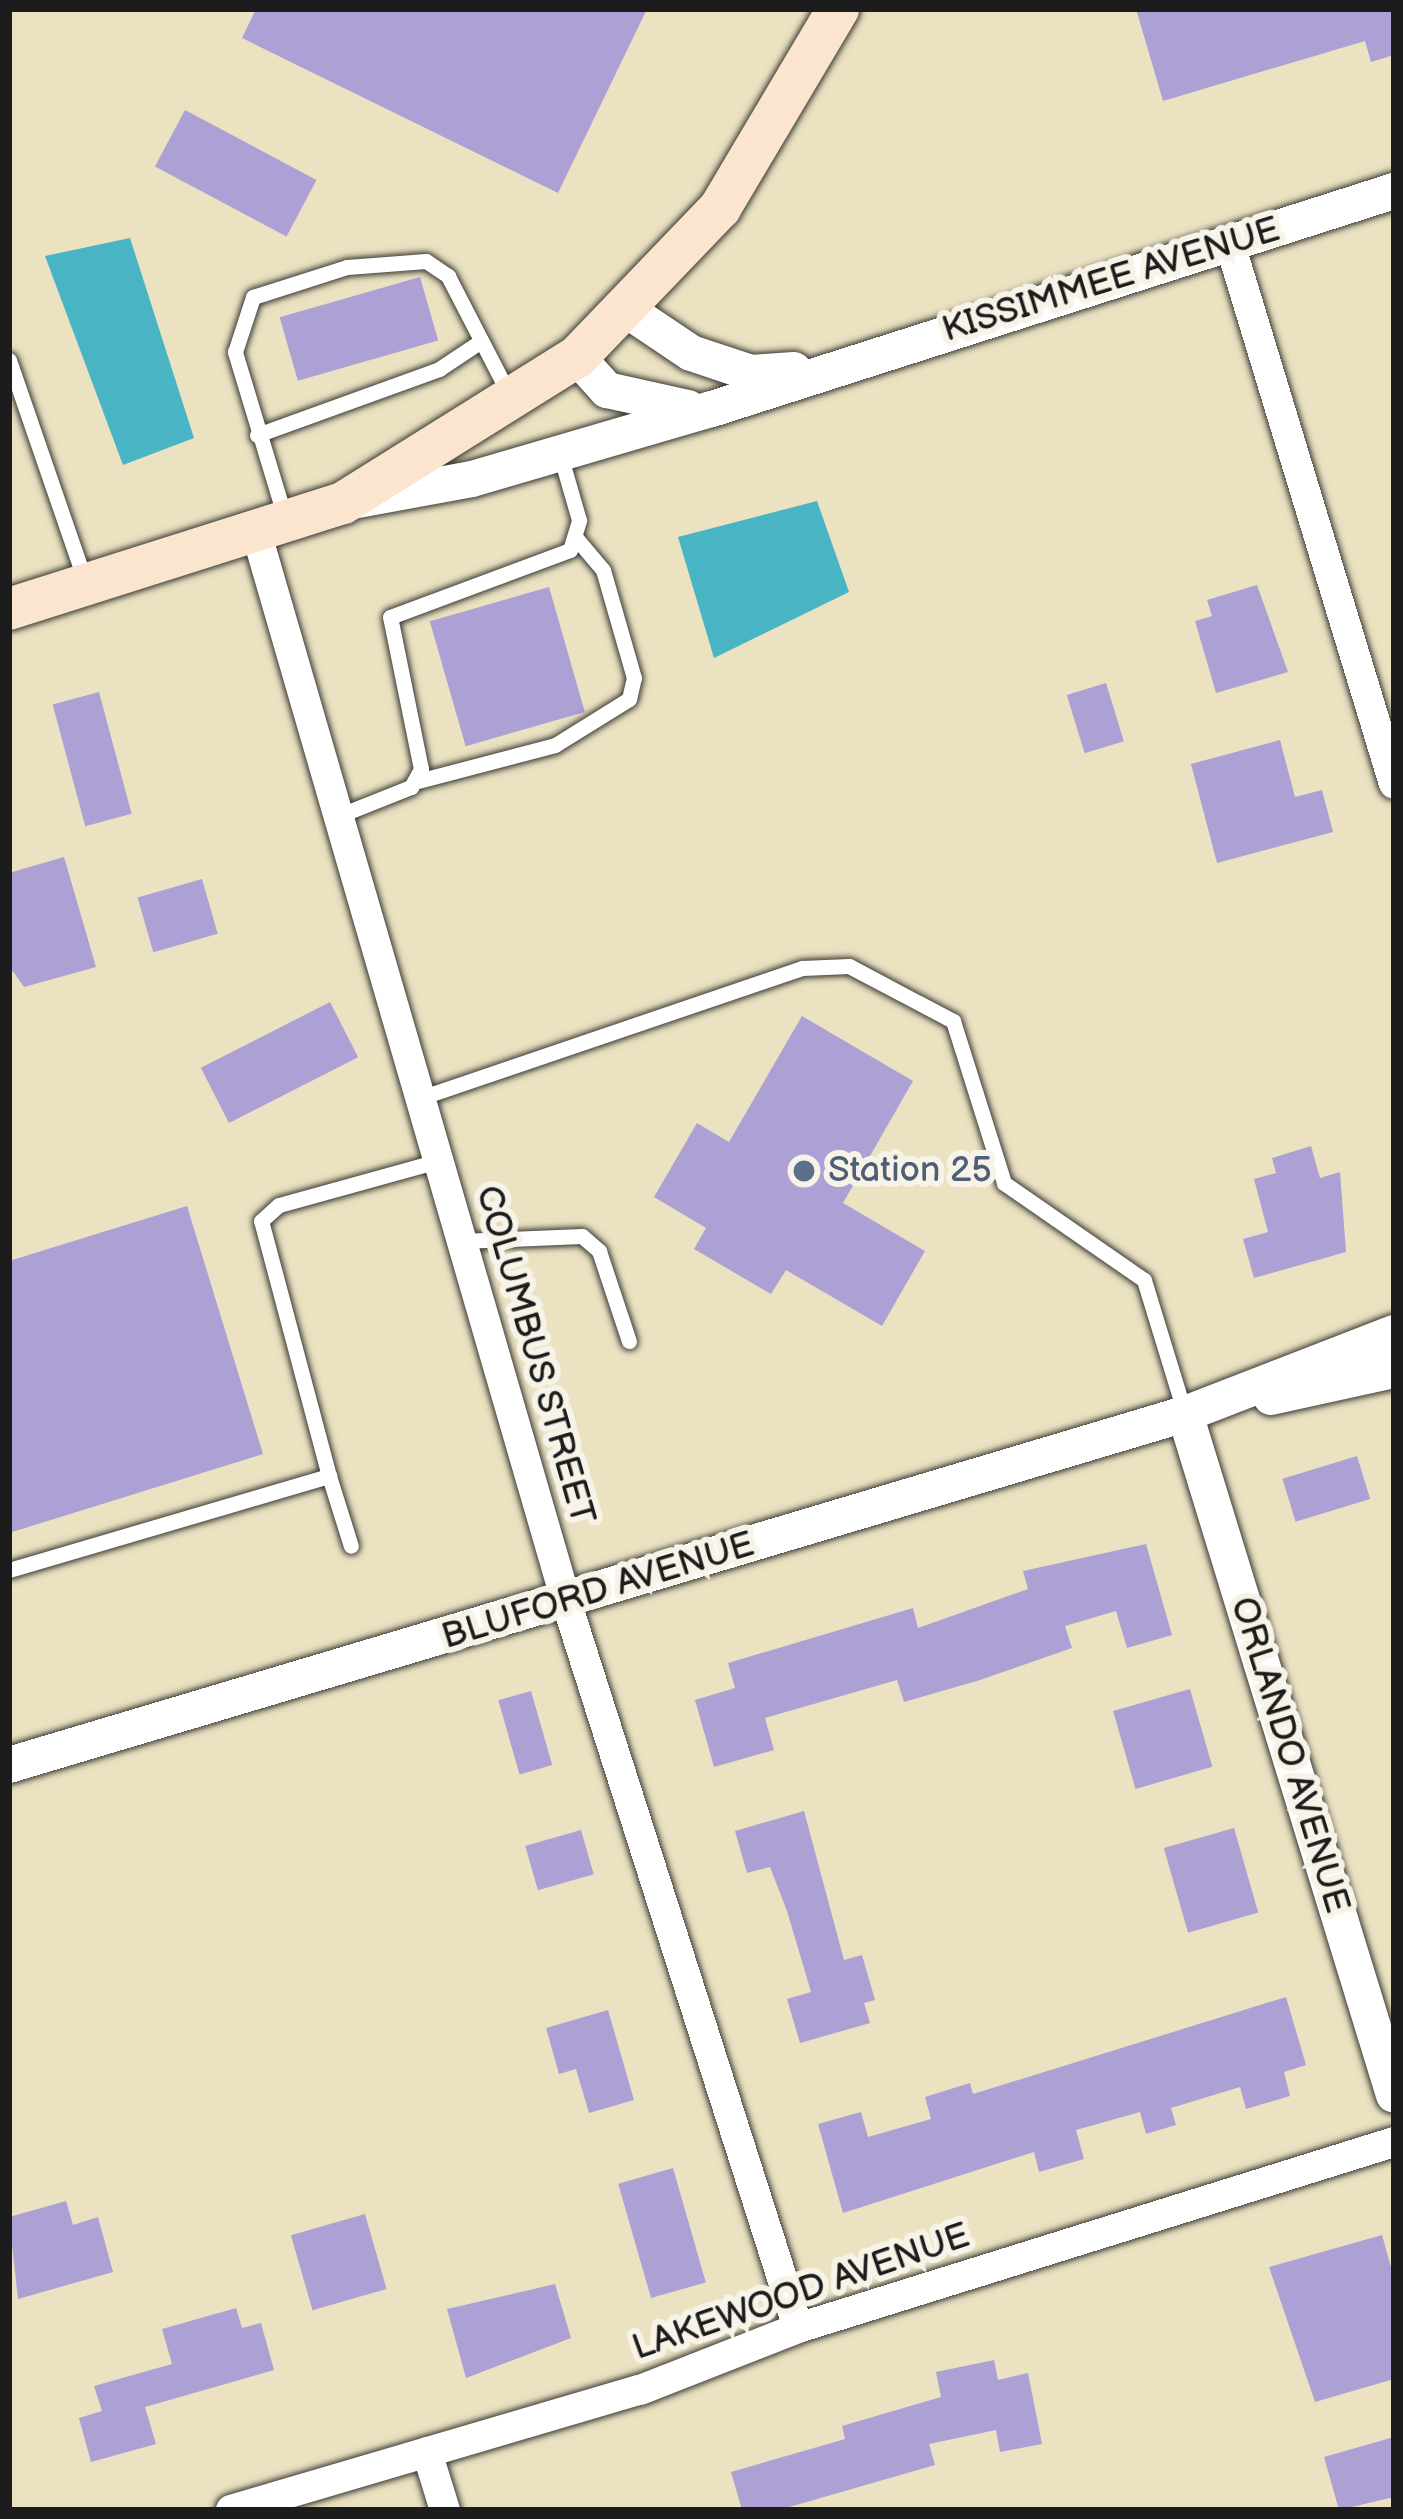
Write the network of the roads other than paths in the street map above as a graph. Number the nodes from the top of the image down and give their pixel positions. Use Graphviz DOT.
graph roads {
  1 [pos="838,9"];
  2 [pos="1394,191"];
  3 [pos="1230,244"];
  4 [pos="631,312"];
  5 [pos="478,343"];
  6 [pos="577,357"];
  7 [pos="9,360"];
  8 [pos="828,368"];
  9 [pos="13,387"];
  10 [pos="513,401"];
  11 [pos="712,409"];
  12 [pos="257,435"];
  13 [pos="560,454"];
  14 [pos="343,503"];
  15 [pos="272,530"];
  16 [pos="576,538"];
  17 [pos="86,586"];
  18 [pos="9,609"];
  19 [pos="1386,728"];
  20 [pos="418,781"];
  21 [pos="1394,784"];
  22 [pos="338,816"];
  23 [pos="420,1098"];
  24 [pos="438,1161"];
  25 [pos="461,1241"];
  26 [pos="1394,1333"];
  27 [pos="629,1340"];
  28 [pos="1394,1370"];
  29 [pos="1185,1414"];
  30 [pos="329,1476"];
  31 [pos="351,1546"];
  32 [pos="9,1570"];
  33 [pos="566,1601"];
  34 [pos="9,1765"];
  35 [pos="1394,2095"];
  36 [pos="1394,2142"];
  37 [pos="798,2328"];
  38 [pos="427,2452"];
  39 [pos="232,2510"];
  40 [pos="445,2510"];
  1 -- 4 [label="main road"];
  2 -- 3 [label="street, KISSIMMEE AVENUE"];
  3 -- 8 [label="street, KISSIMMEE AVENUE"];
  3 -- 19 [label="street"];
  4 -- 6 [label="main road, KISSIMMEE AVENUE"];
  4 -- 8 [label="street, KISSIMMEE AVENUE"];
  5 -- 10 [label="lane"];
  5 -- 12 [label="lane"];
  5 -- 12 [label="lane"];
  6 -- 10 [label="main road, KISSIMMEE AVENUE"];
  6 -- 11 [label="street"];
  7 -- 9 [label="lane"];
  8 -- 11 [label="street, KISSIMMEE AVENUE"];
  9 -- 17 [label="lane"];
  10 -- 14 [label="main road, KISSIMMEE AVENUE"];
  11 -- 13 [label="street, KISSIMMEE AVENUE"];
  12 -- 15 [label="lane"];
  13 -- 14 [label="street, KISSIMMEE AVENUE"];
  13 -- 16 [label="lane"];
  14 -- 15 [label="main road, KISSIMMEE AVENUE"];
  15 -- 17 [label="main road, KISSIMMEE AVENUE"];
  15 -- 22 [label="street, COLUMBUS STREET"];
  16 -- 20 [label="lane"];
  16 -- 20 [label="lane"];
  17 -- 18 [label="main road, KISSIMMEE AVENUE"];
  19 -- 21 [label="street"];
  20 -- 22 [label="lane"];
  22 -- 23 [label="street, COLUMBUS STREET"];
  23 -- 24 [label="street, COLUMBUS STREET"];
  23 -- 29 [label="lane"];
  24 -- 25 [label="street, COLUMBUS STREET"];
  24 -- 30 [label="lane"];
  25 -- 27 [label="lane"];
  25 -- 33 [label="street, COLUMBUS STREET"];
  26 -- 29 [label="street, BLUFORD AVENUE"];
  28 -- 29 [label="street, BLUFORD AVENUE"];
  29 -- 33 [label="street, BLUFORD AVENUE"];
  29 -- 35 [label="street, ORLANDO AVENUE"];
  30 -- 31 [label="lane"];
  30 -- 32 [label="lane"];
  33 -- 34 [label="street, BLUFORD AVENUE"];
  33 -- 37 [label="street, COLUMBUS STREET"];
  36 -- 37 [label="street, LAKEWOOD AVENUE"];
  37 -- 38 [label="street, LAKEWOOD AVENUE"];
  38 -- 39 [label="street, LAKEWOOD AVENUE"];
  38 -- 40 [label="street"];
}
